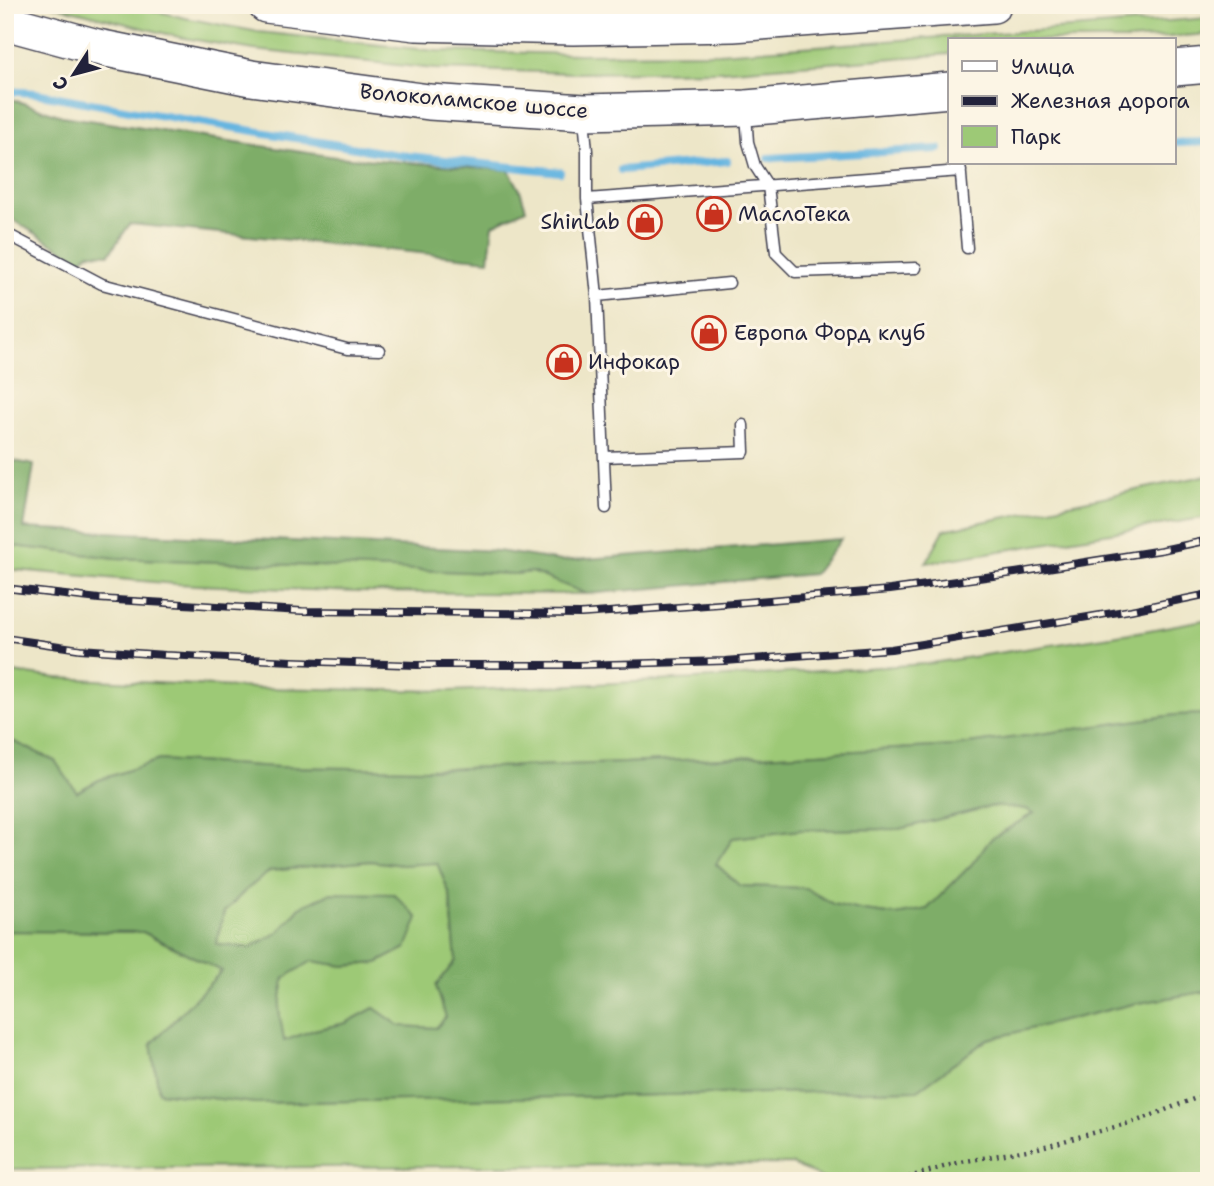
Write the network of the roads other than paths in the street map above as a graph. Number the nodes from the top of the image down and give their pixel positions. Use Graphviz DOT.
graph roads {
  1 [pos="266,5"];
  2 [pos="993,5"];
  3 [pos="5,22"];
  4 [pos="1209,65"];
  5 [pos="1176,68"];
  6 [pos="948,90"];
  7 [pos="746,108"];
  8 [pos="583,112"];
  9 [pos="960,167"];
  10 [pos="768,186"];
  11 [pos="587,199"];
  12 [pos="5,233"];
  13 [pos="967,248"];
  14 [pos="916,268"];
  15 [pos="729,283"];
  16 [pos="597,296"];
  17 [pos="379,351"];
  18 [pos="743,425"];
  19 [pos="604,457"];
  20 [pos="606,508"];
  1 -- 2 [label="main road"];
  3 -- 8 [label="main road, Волоколамское шоссе"];
  4 -- 5 [label="main road"];
  6 -- 7 [label="main road, Волоколамское шоссе"];
  7 -- 8 [label="main road, Волоколамское шоссе"];
  7 -- 10 [label="lane"];
  8 -- 11 [label="lane"];
  9 -- 10 [label="lane"];
  9 -- 13 [label="lane"];
  10 -- 11 [label="lane"];
  10 -- 14 [label="lane"];
  11 -- 16 [label="lane"];
  12 -- 17 [label="lane"];
  15 -- 16 [label="lane"];
  16 -- 19 [label="lane"];
  18 -- 19 [label="lane"];
  19 -- 20 [label="lane"];
}
